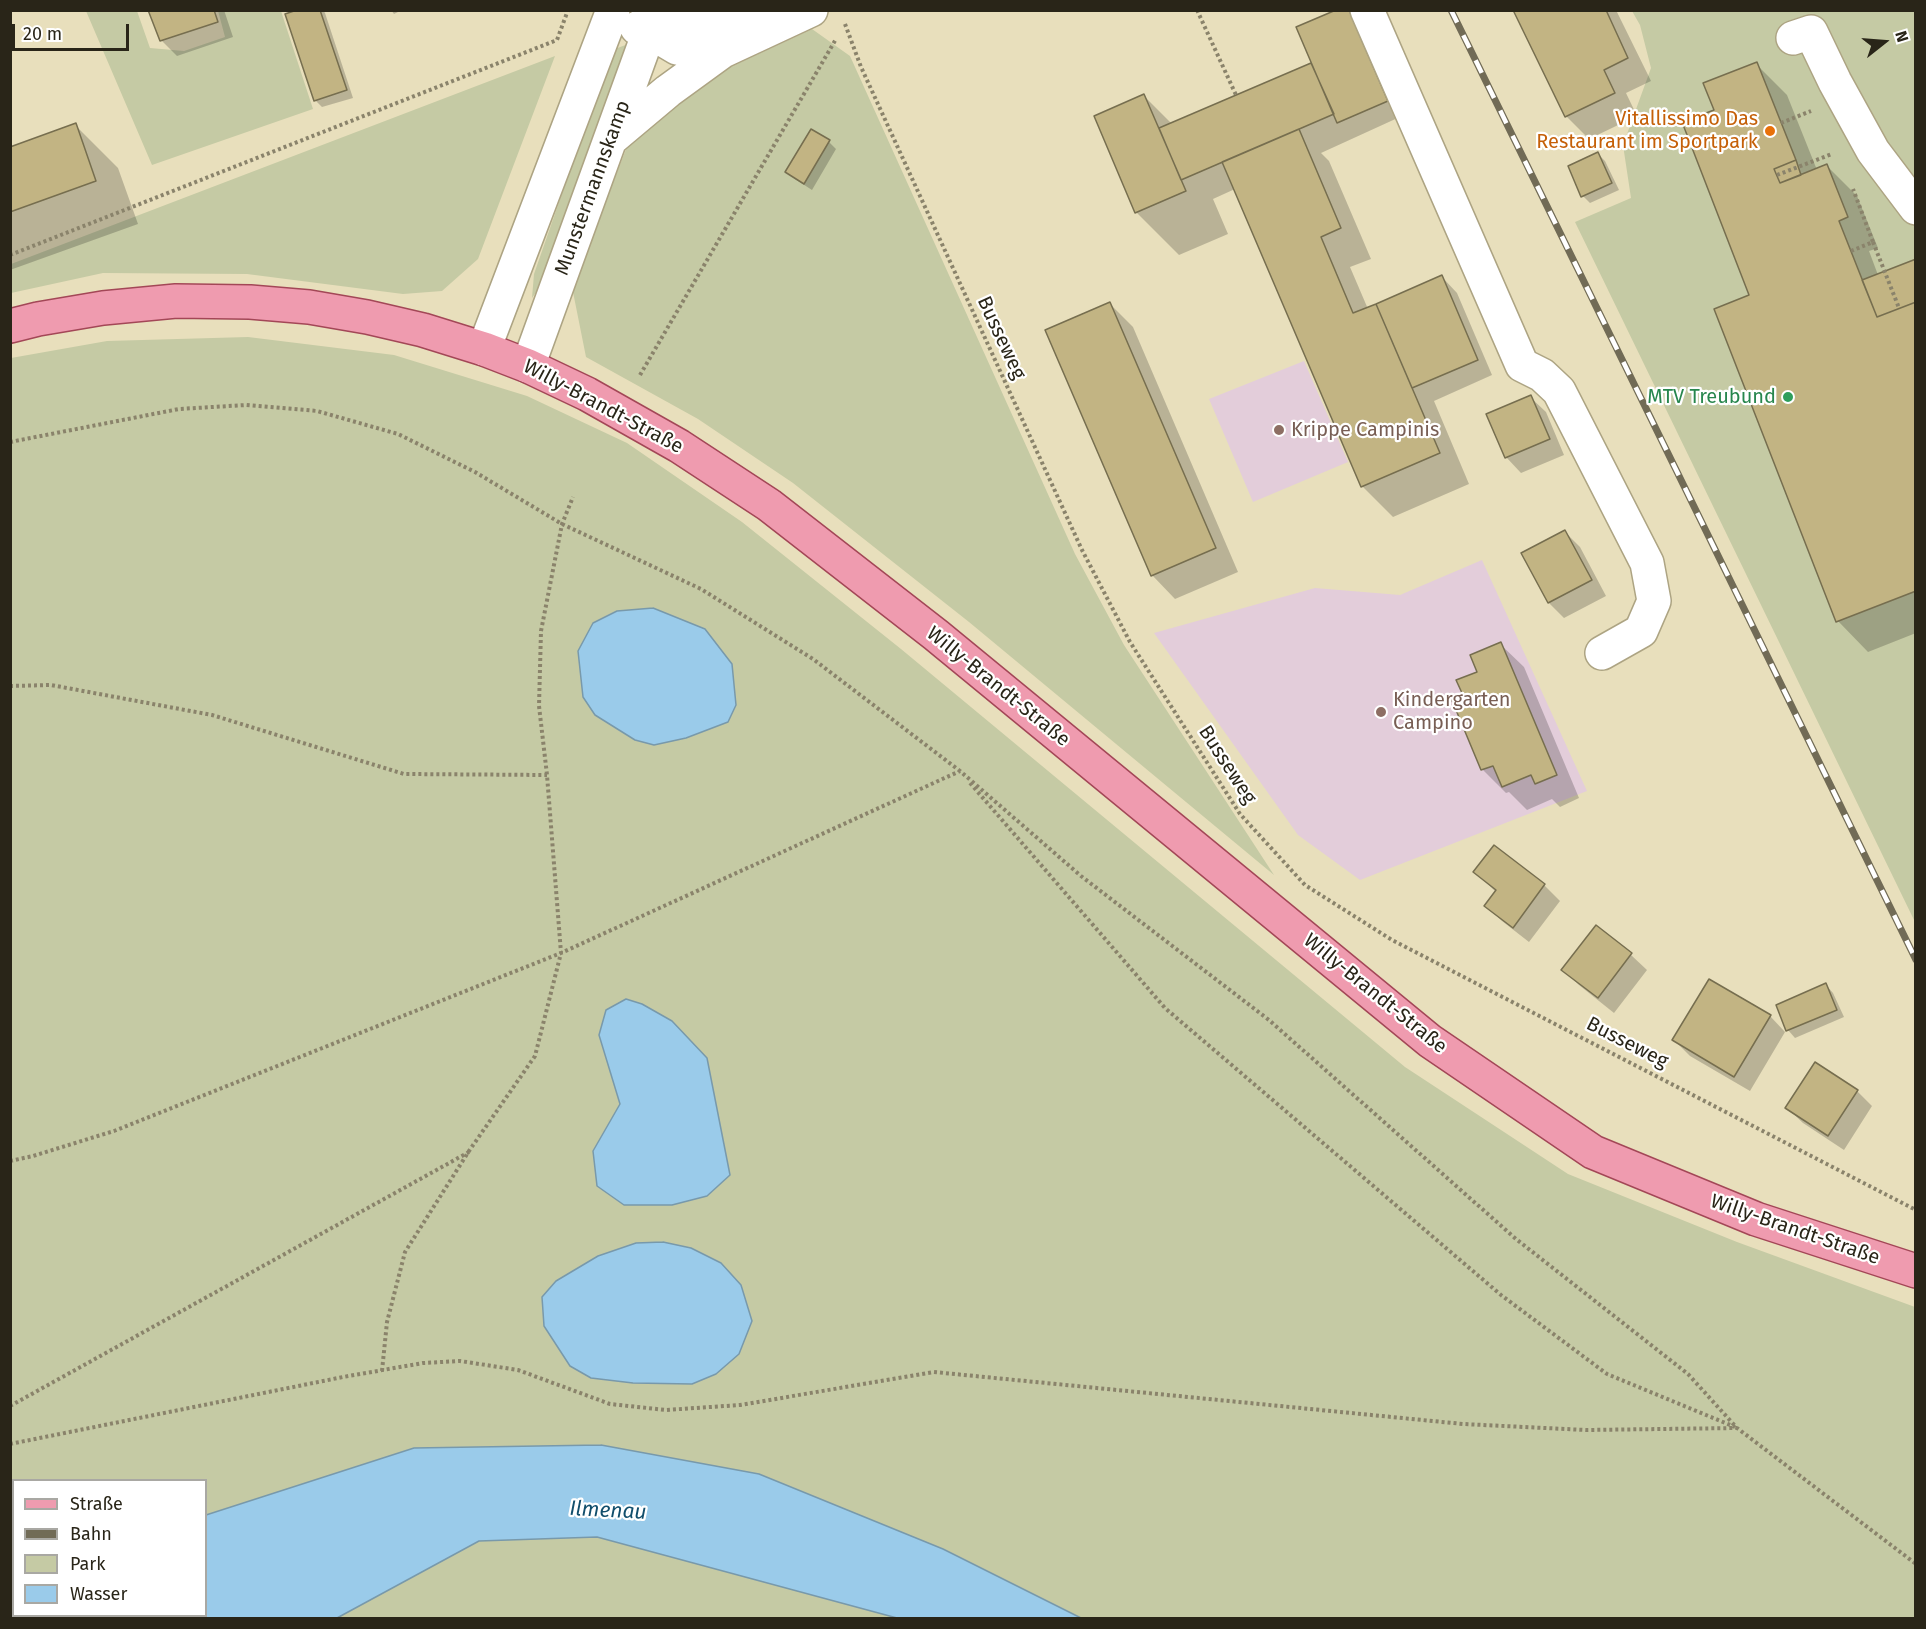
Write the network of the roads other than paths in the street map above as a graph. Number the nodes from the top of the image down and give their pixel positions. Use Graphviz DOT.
graph roads {
  1 [pos="810,10"];
  2 [pos="1367,10"];
  3 [pos="611,14"];
  4 [pos="653,21"];
  5 [pos="1793,38"];
  6 [pos="723,51"];
  7 [pos="610,139"];
  8 [pos="1916,208"];
  9 [pos="10,326"];
  10 [pos="484,349"];
  11 [pos="528,366"];
  12 [pos="1602,653"];
  13 [pos="1916,1271"];
  1 -- 4 [label="street"];
  1 -- 6 [label="street"];
  2 -- 12 [label="street"];
  3 -- 4 [label="street"];
  3 -- 10 [label="street"];
  4 -- 6 [label="street"];
  4 -- 7 [label="street, Munstermannskamp"];
  5 -- 8 [label="street"];
  6 -- 7 [label="street"];
  7 -- 11 [label="street, Munstermannskamp"];
  9 -- 10 [label="main road, Willy-Brandt-Straße"];
  10 -- 11 [label="main road, Willy-Brandt-Straße"];
  11 -- 13 [label="main road, Willy-Brandt-Straße"];
}
